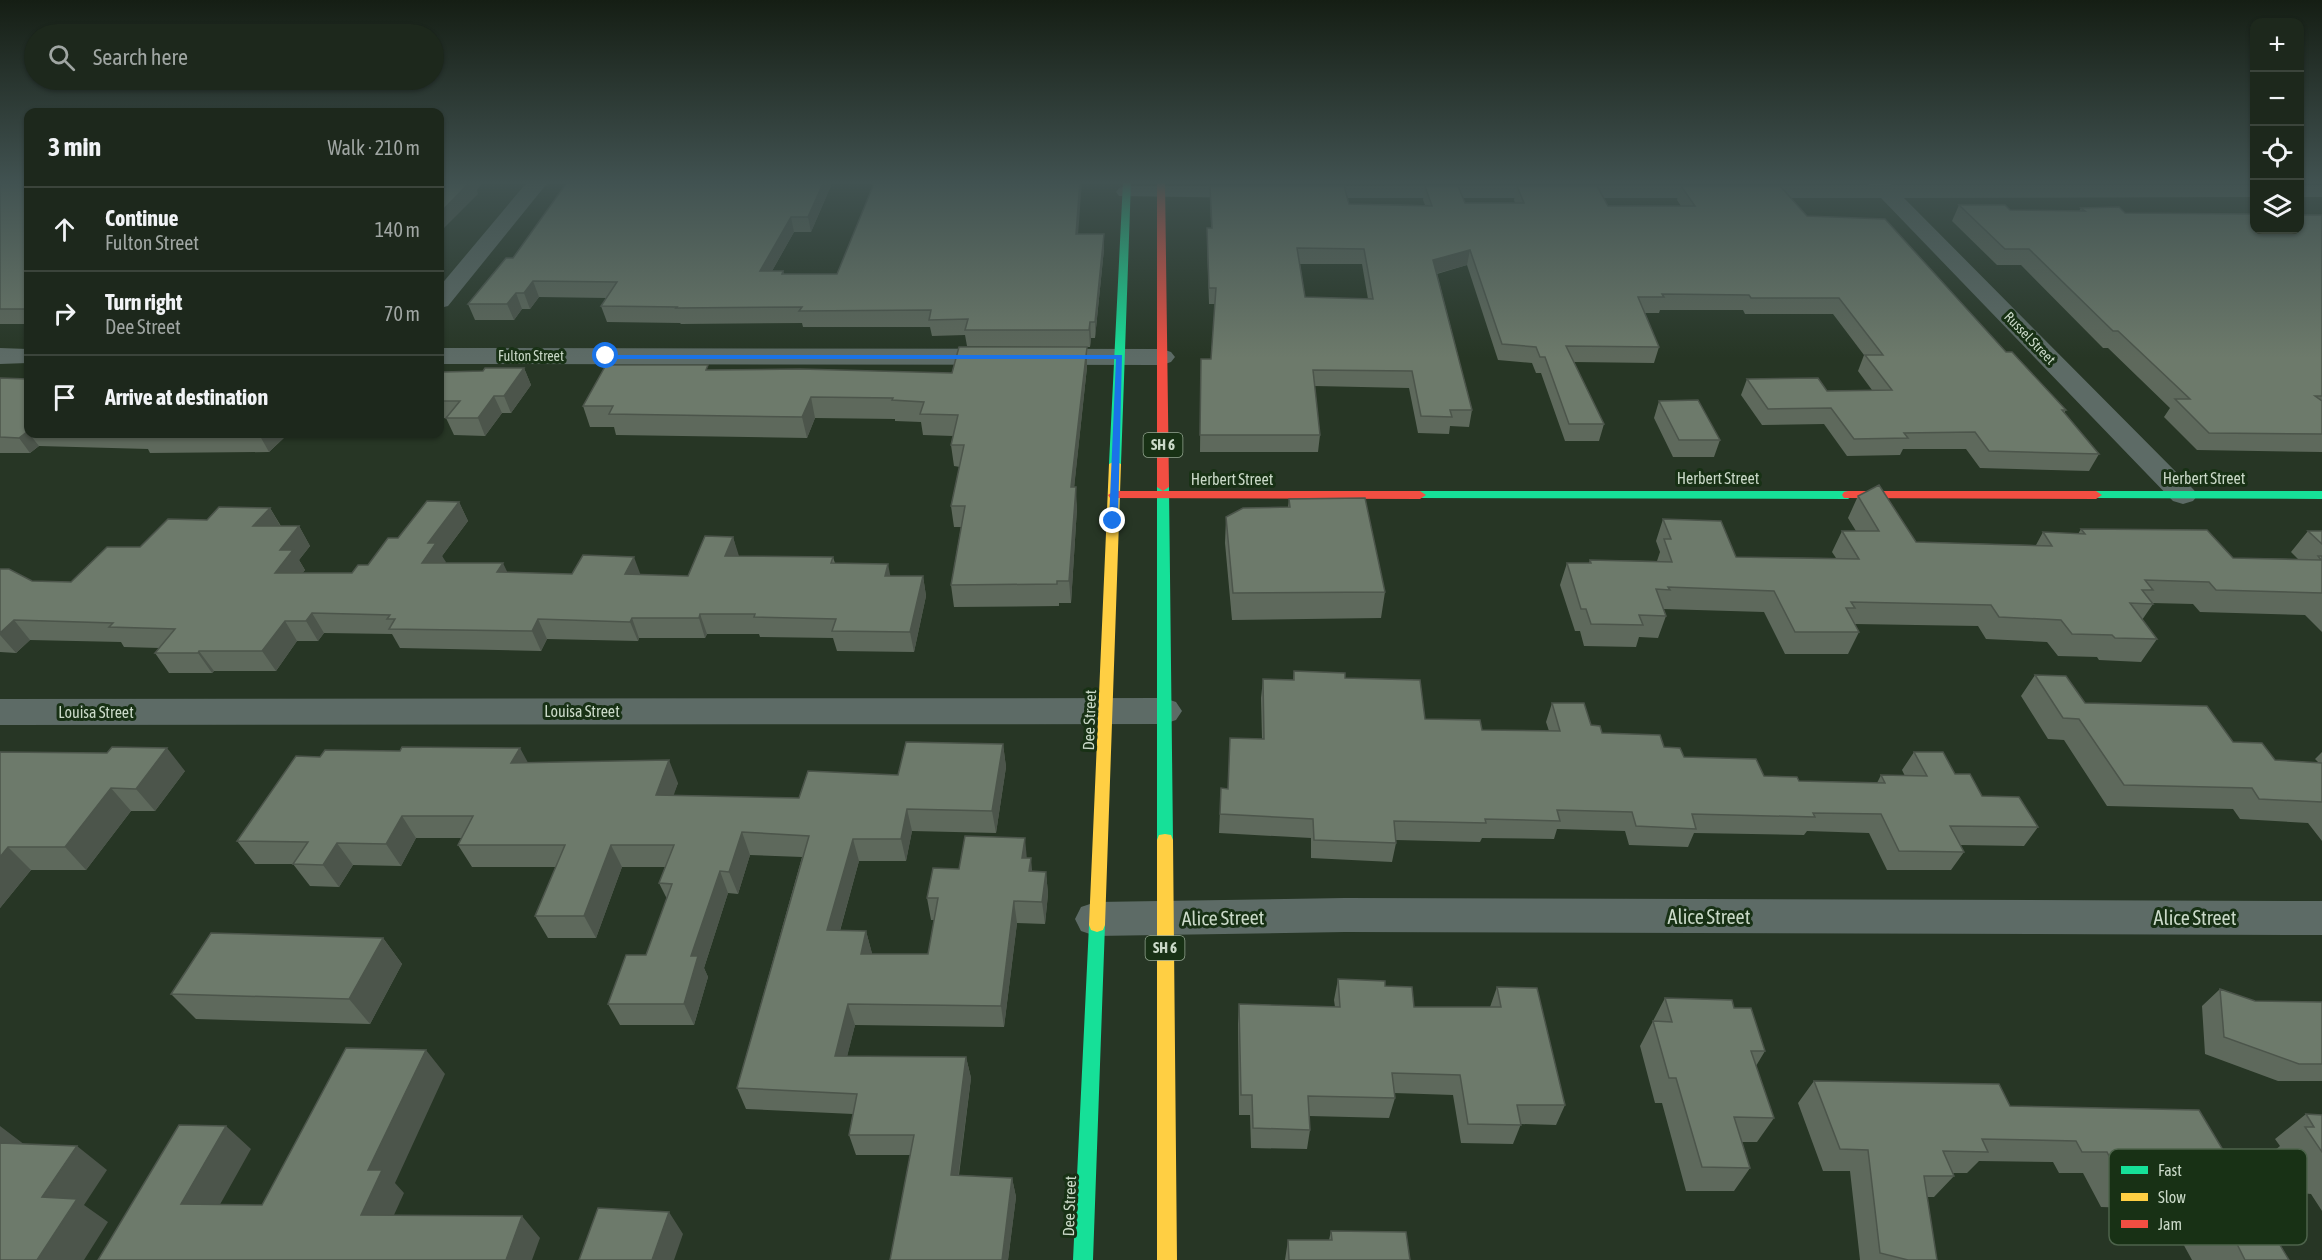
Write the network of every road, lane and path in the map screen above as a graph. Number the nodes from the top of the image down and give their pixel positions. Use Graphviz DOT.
graph roads {
  1 [pos="491,240"];
  2 [pos="1125,240"];
  3 [pos="1162,240"];
  4 [pos="1934,240"];
  5 [pos="444,296"];
  6 [pos="0,356"];
  7 [pos="24,356"];
  8 [pos="444,356"];
  9 [pos="1120,357"];
  10 [pos="1162,357"];
  11 [pos="1114,495"];
  12 [pos="1163,495"];
  13 [pos="2183,495"];
  14 [pos="2322,495"];
  15 [pos="1164,711"];
  16 [pos="0,712"];
  17 [pos="1106,712"];
  18 [pos="2322,918"];
  19 [pos="1096,919"];
  20 [pos="1165,919"];
  21 [pos="1083,1260"];
  22 [pos="1167,1260"];
  1 -- 5 [label="street"];
  2 -- 9 [label="main road, Dee Street"];
  3 -- 10 [label="main road, SH 6"];
  4 -- 13 [label="street, Russel Street"];
  6 -- 7 [label="street"];
  8 -- 9 [label="street, Fulton Street"];
  9 -- 10 [label="street, Fulton Street"];
  9 -- 11 [label="main road, Dee Street"];
  10 -- 12 [label="main road, SH 6"];
  11 -- 12 [label="main road, Herbert Street"];
  11 -- 17 [label="main road, Dee Street"];
  12 -- 13 [label="main road, Herbert Street"];
  12 -- 15 [label="main road, SH 6"];
  13 -- 14 [label="main road, Herbert Street"];
  15 -- 17 [label="street, Louisa Street"];
  15 -- 20 [label="main road, SH 6"];
  16 -- 17 [label="street, Louisa Street"];
  17 -- 19 [label="main road, Dee Street"];
  18 -- 20 [label="street, Alice Street"];
  19 -- 20 [label="street, Alice Street"];
  19 -- 21 [label="main road, Dee Street"];
  20 -- 22 [label="main road, SH 6"];
}
